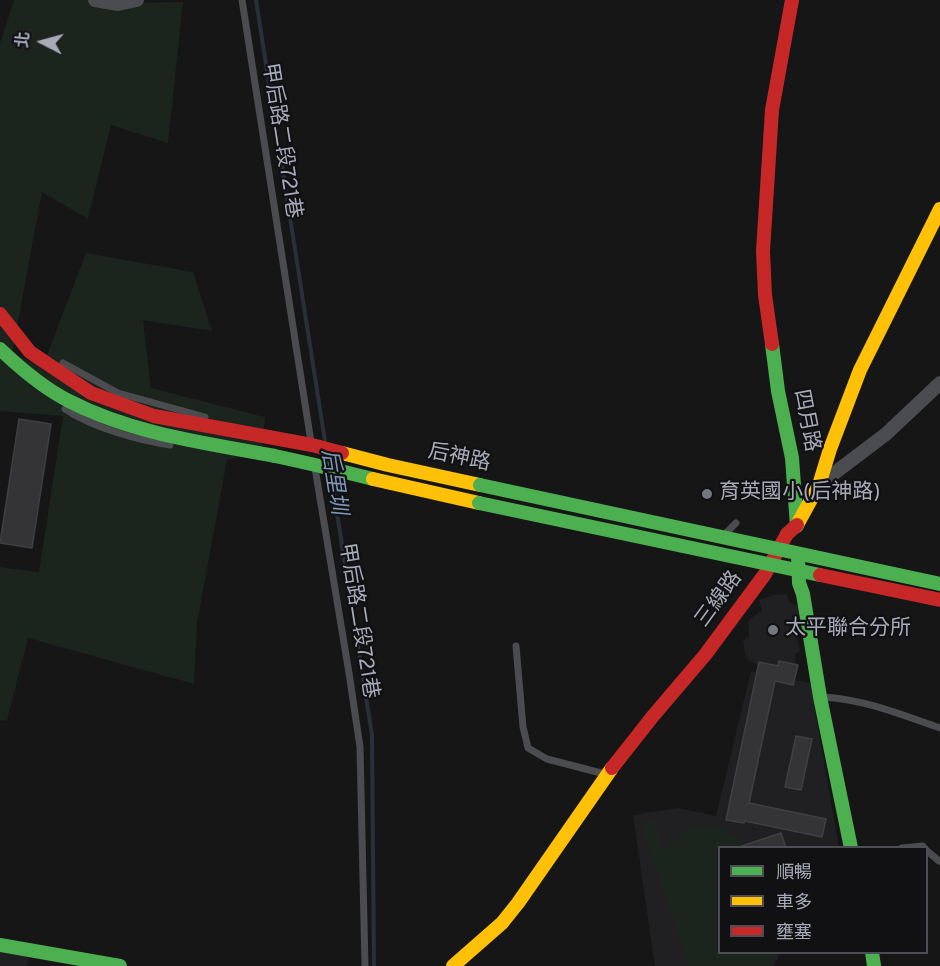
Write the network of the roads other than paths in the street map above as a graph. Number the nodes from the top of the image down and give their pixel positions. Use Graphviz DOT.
graph roads {
  1 [pos="95,0"];
  2 [pos="137,0"];
  3 [pos="242,0"];
  4 [pos="792,0"];
  5 [pos="940,208"];
  6 [pos="0,314"];
  7 [pos="11,327"];
  8 [pos="36,344"];
  9 [pos="0,349"];
  10 [pos="52,356"];
  11 [pos="19,369"];
  12 [pos="940,383"];
  13 [pos="241,432"];
  14 [pos="312,445"];
  15 [pos="181,447"];
  16 [pos="202,451"];
  17 [pos="241,451"];
  18 [pos="315,464"];
  19 [pos="819,485"];
  20 [pos="736,523"];
  21 [pos="797,526"];
  22 [pos="728,568"];
  23 [pos="940,584"];
  24 [pos="940,600"];
  25 [pos="516,646"];
  26 [pos="820,697"];
  27 [pos="940,728"];
  28 [pos="608,774"];
  29 [pos="851,846"];
  30 [pos="928,851"];
  31 [pos="939,861"];
  32 [pos="0,945"];
  33 [pos="120,966"];
  34 [pos="365,966"];
  35 [pos="453,966"];
  1 -- 2 [label="street"];
  3 -- 14 [label="lane, 甲后路二段721巷"];
  4 -- 21 [label="street, 四月路"];
  5 -- 19 [label="street, 三線路"];
  6 -- 7 [label="street, 后神路"];
  7 -- 8 [label="lane"];
  7 -- 13 [label="street, 后神路"];
  9 -- 11 [label="street, 后神路"];
  10 -- 13 [label="lane"];
  11 -- 15 [label="lane"];
  11 -- 17 [label="street, 后神路"];
  12 -- 19 [label="street"];
  13 -- 14 [label="street, 后神路"];
  14 -- 18 [label="lane, 甲后路二段721巷"];
  14 -- 23 [label="street, 后神路, bridge"];
  16 -- 17 [label="lane"];
  17 -- 18 [label="street, 后神路"];
  18 -- 24 [label="street, 后神路, bridge"];
  18 -- 34 [label="lane, 甲后路二段721巷"];
  19 -- 21 [label="street, 三線路"];
  20 -- 22 [label="lane"];
  21 -- 26 [label="street, 四月路"];
  21 -- 28 [label="street, 三線路"];
  25 -- 28 [label="lane"];
  26 -- 27 [label="lane"];
  26 -- 29 [label="street, 四月路"];
  28 -- 35 [label="street, 三線路"];
  30 -- 31 [label="lane"];
  32 -- 33 [label="street"];
}
